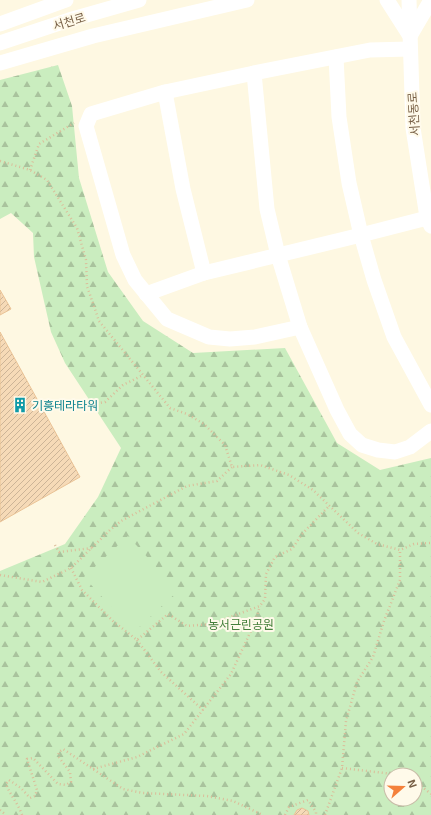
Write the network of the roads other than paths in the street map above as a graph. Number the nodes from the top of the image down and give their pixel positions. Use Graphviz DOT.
graph roads {
  1 [pos="66,0"];
  2 [pos="139,0"];
  3 [pos="247,0"];
  4 [pos="387,0"];
  5 [pos="409,0"];
  6 [pos="431,0"];
  7 [pos="0,24"];
  8 [pos="410,42"];
  9 [pos="0,43"];
  10 [pos="336,57"];
  11 [pos="0,63"];
  12 [pos="254,73"];
  13 [pos="165,92"];
  14 [pos="430,220"];
  15 [pos="361,236"];
  16 [pos="278,255"];
  17 [pos="204,273"];
  18 [pos="146,294"];
  19 [pos="300,327"];
  20 [pos="431,405"];
  21 [pos="431,431"];
  1 -- 7 [label="street"];
  2 -- 9 [label="street, 서천로"];
  3 -- 11 [label="street"];
  4 -- 8 [label="street"];
  5 -- 8 [label="street, 서천동로"];
  6 -- 8 [label="street"];
  8 -- 10 [label="street"];
  8 -- 14 [label="street, 서천동로"];
  10 -- 12 [label="street"];
  10 -- 15 [label="street"];
  12 -- 13 [label="street"];
  12 -- 16 [label="street"];
  13 -- 17 [label="street"];
  13 -- 18 [label="street"];
  14 -- 15 [label="street"];
  15 -- 16 [label="street"];
  15 -- 20 [label="street"];
  16 -- 17 [label="street"];
  16 -- 19 [label="street"];
  17 -- 18 [label="street"];
  18 -- 19 [label="street"];
  19 -- 21 [label="street"];
}
